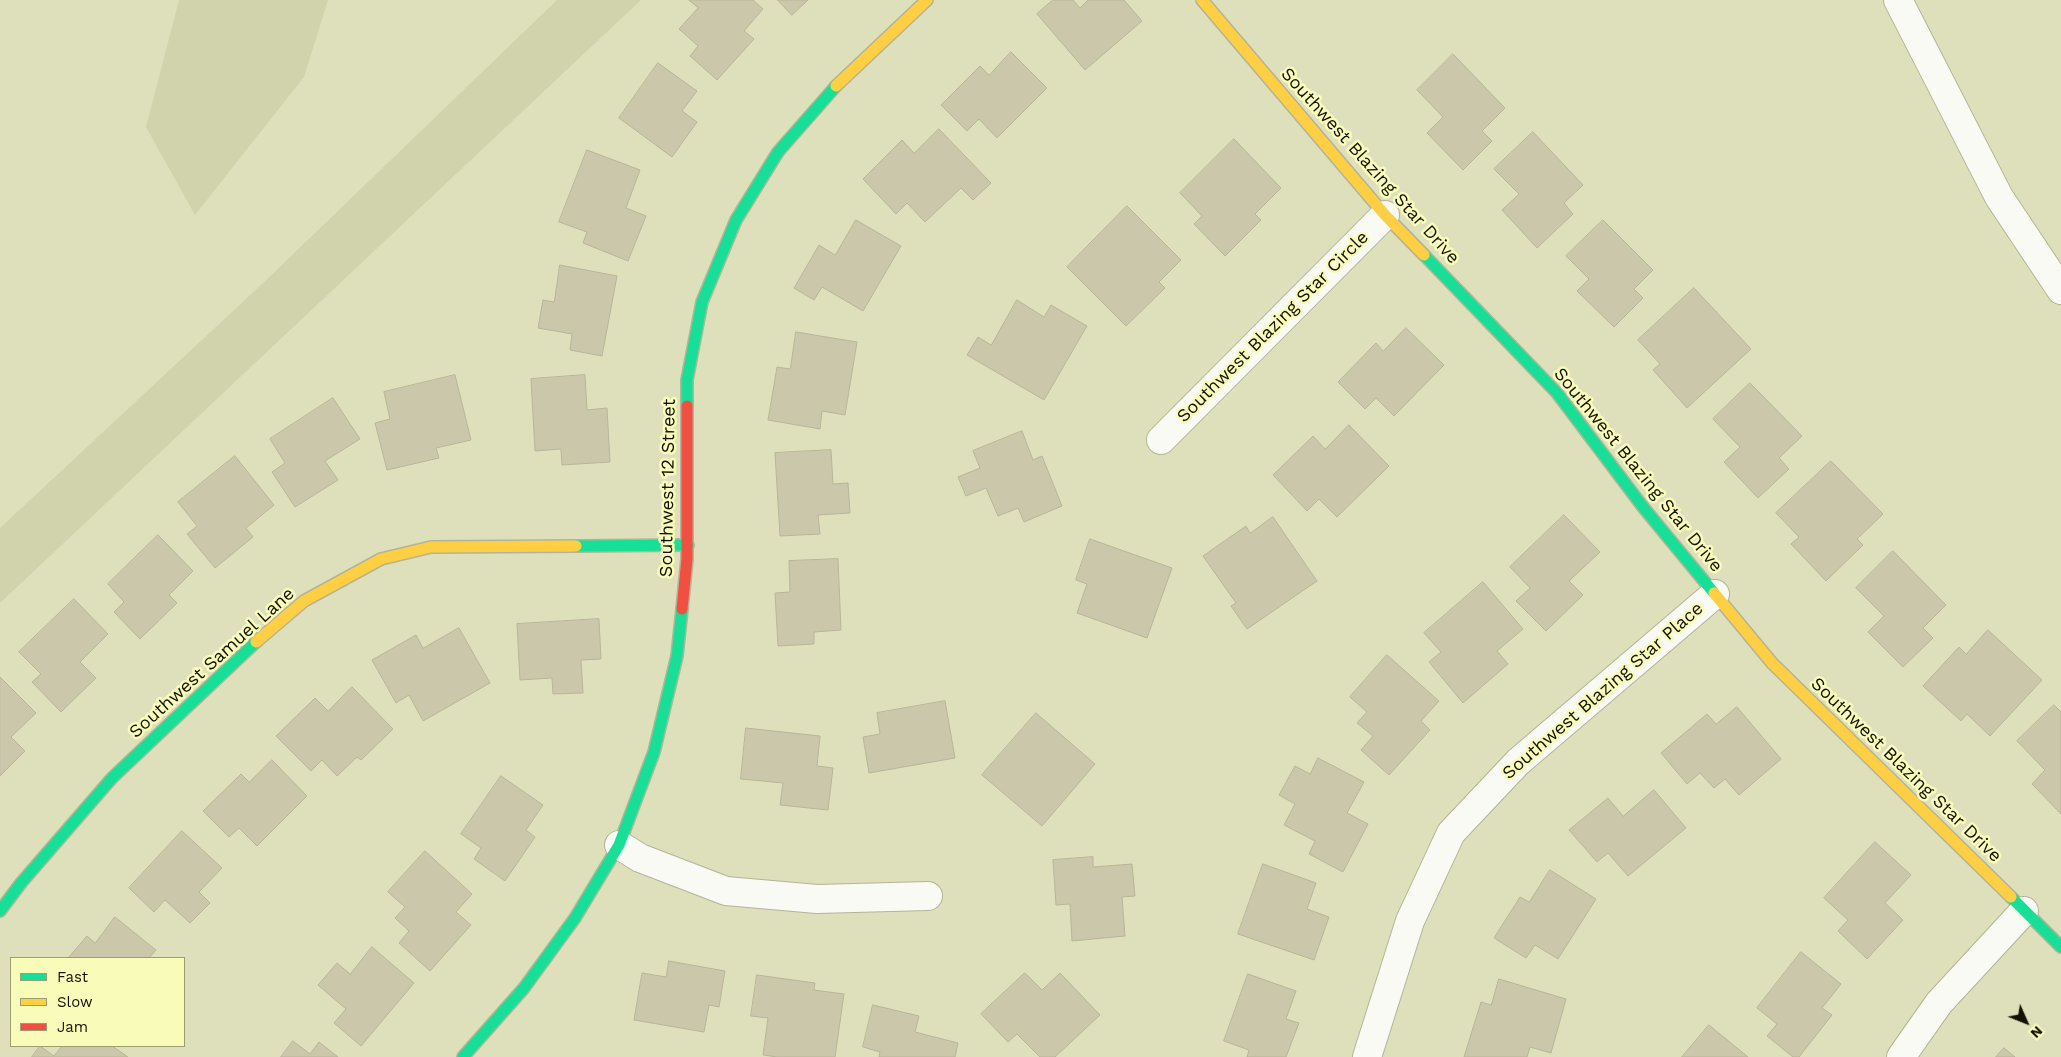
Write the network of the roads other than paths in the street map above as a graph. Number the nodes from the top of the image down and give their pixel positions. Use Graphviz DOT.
graph roads {
  1 [pos="927,0"];
  2 [pos="1202,0"];
  3 [pos="1898,0"];
  4 [pos="1385,215"];
  5 [pos="2061,290"];
  6 [pos="1161,440"];
  7 [pos="688,545"];
  8 [pos="1715,594"];
  9 [pos="619,845"];
  10 [pos="928,896"];
  11 [pos="0,911"];
  12 [pos="2024,911"];
  13 [pos="2061,947"];
  14 [pos="463,1057"];
  15 [pos="1367,1057"];
  16 [pos="1902,1057"];
  1 -- 7 [label="street, Southwest 12 Street"];
  2 -- 4 [label="street, Southwest Blazing Star Drive"];
  3 -- 5 [label="street"];
  4 -- 6 [label="street, Southwest Blazing Star Circle"];
  4 -- 8 [label="street, Southwest Blazing Star Drive"];
  7 -- 9 [label="street, Southwest 12 Street"];
  7 -- 11 [label="street, Southwest Samuel Lane"];
  8 -- 12 [label="street, Southwest Blazing Star Drive"];
  8 -- 15 [label="street, Southwest Blazing Star Place"];
  9 -- 10 [label="street"];
  9 -- 14 [label="street, Southwest 12 Street"];
  12 -- 13 [label="street, Southwest Blazing Star Drive"];
  12 -- 16 [label="street"];
}
